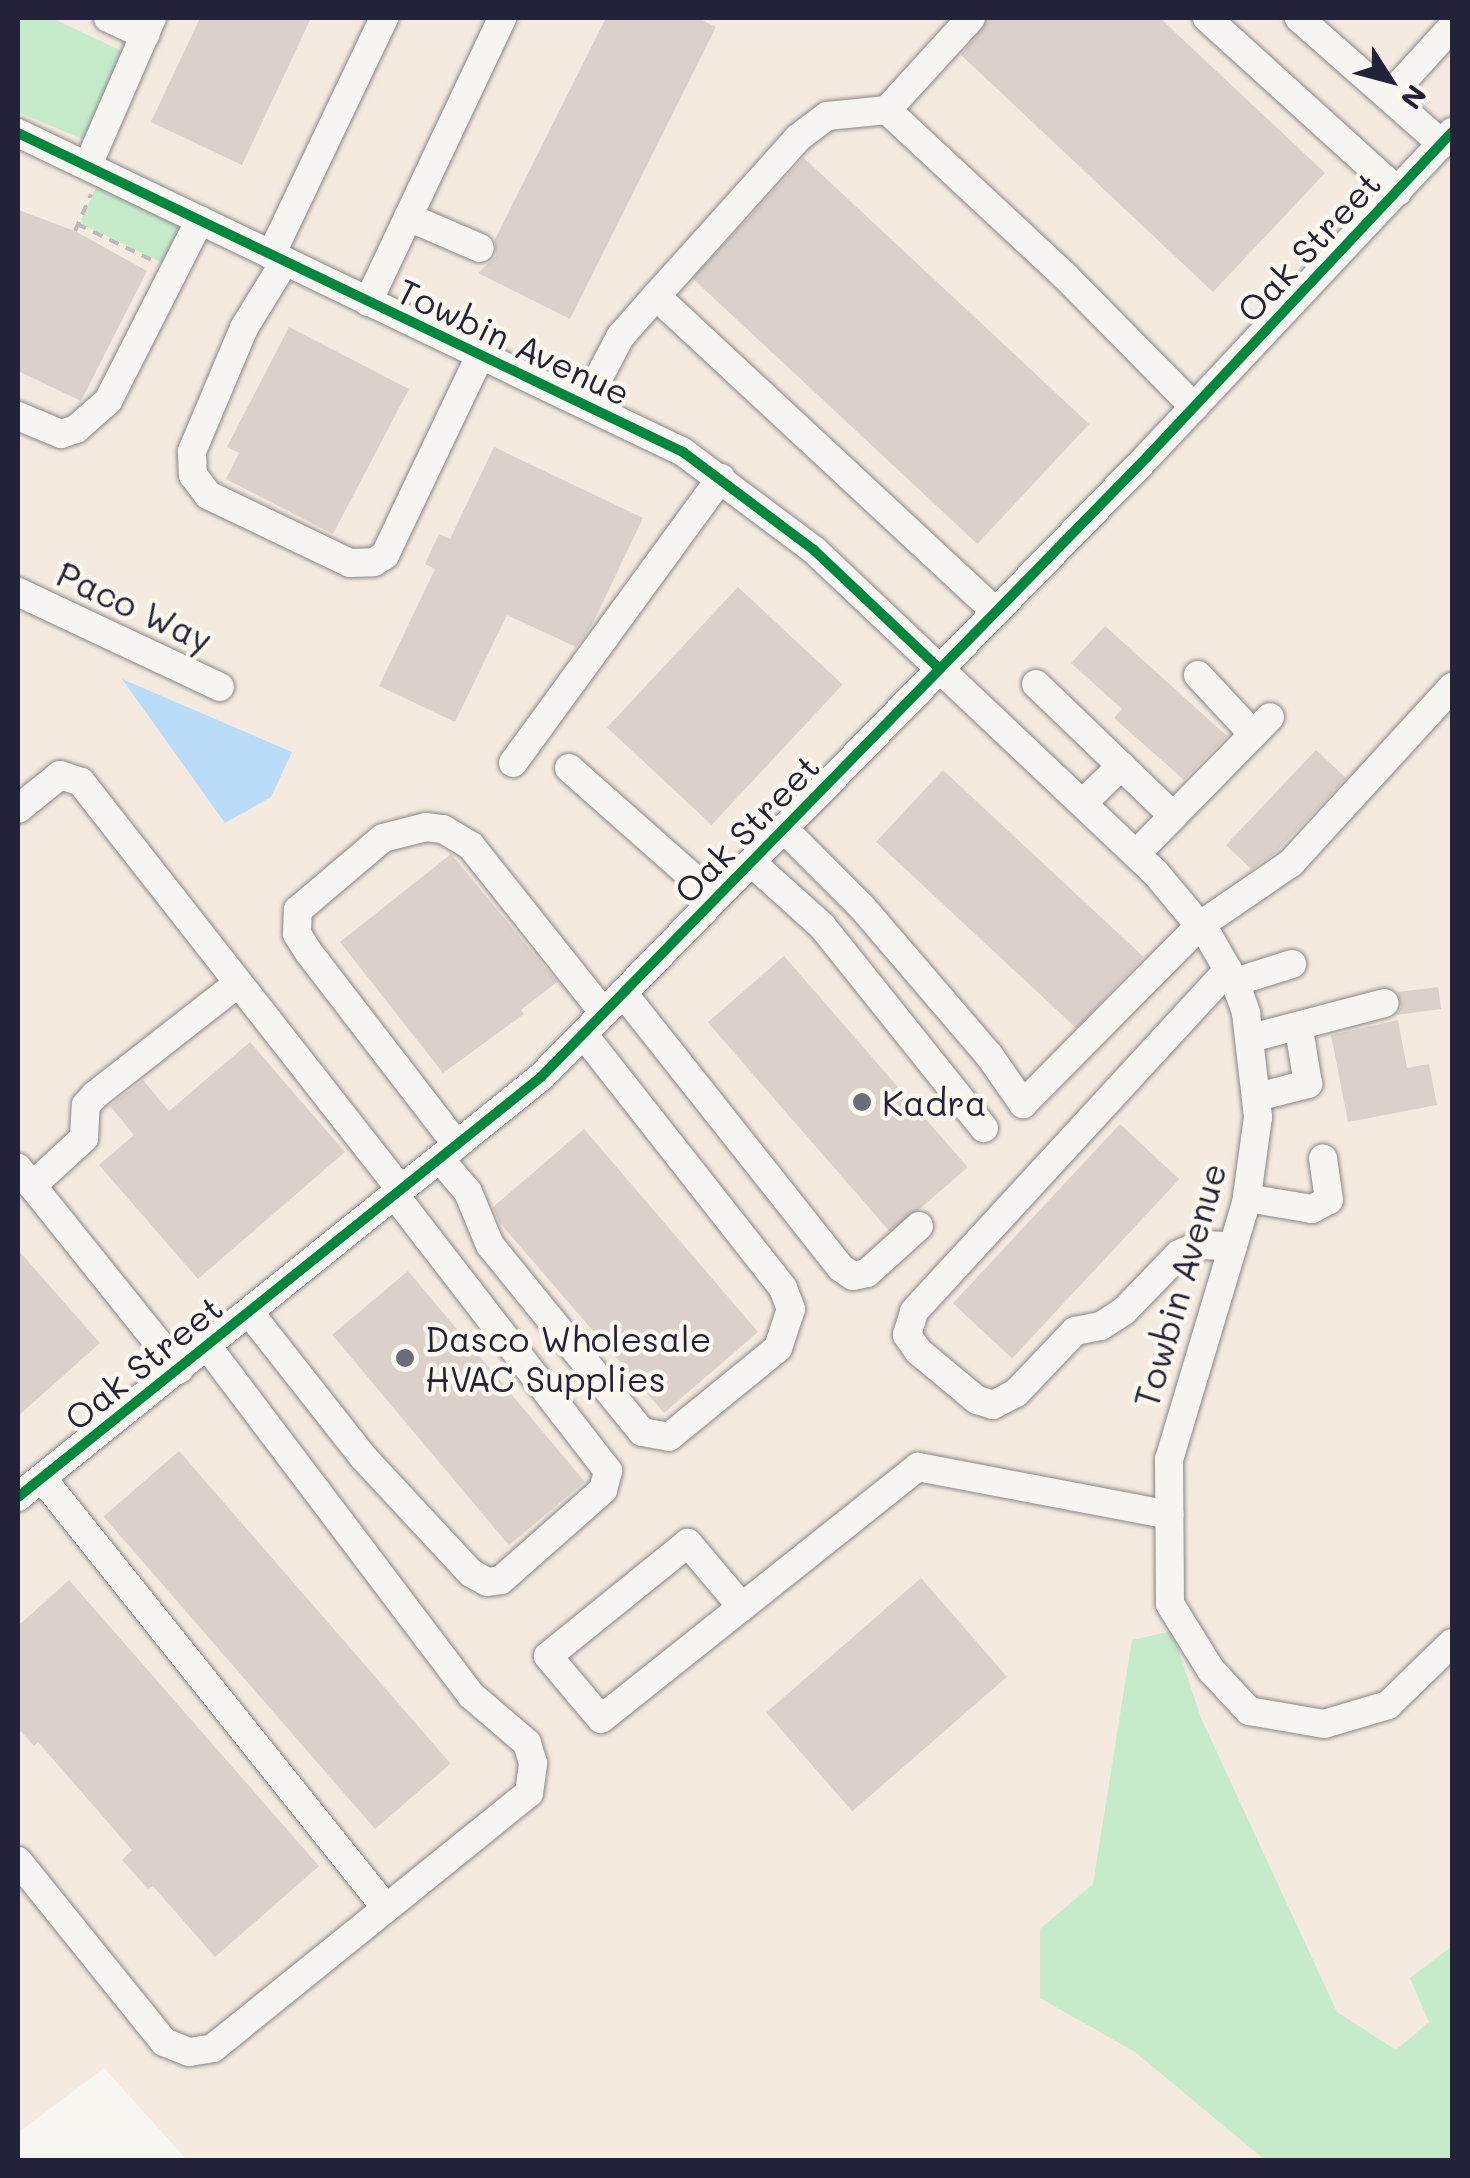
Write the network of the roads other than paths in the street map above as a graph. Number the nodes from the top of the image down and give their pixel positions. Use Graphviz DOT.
graph roads {
  1 [pos="108,18"];
  2 [pos="384,18"];
  3 [pos="502,18"];
  4 [pos="971,18"];
  5 [pos="1207,18"];
  6 [pos="1299,18"];
  7 [pos="148,26"];
  8 [pos="1452,27"];
  9 [pos="1391,94"];
  10 [pos="887,110"];
  11 [pos="18,133"];
  12 [pos="1447,138"];
  13 [pos="95,169"];
  14 [pos="1398,191"];
  15 [pos="408,216"];
  16 [pos="200,220"];
  17 [pos="480,248"];
  18 [pos="278,258"];
  19 [pos="656,296"];
  20 [pos="368,302"];
  21 [pos="481,354"];
  22 [pos="586,404"];
  23 [pos="1194,406"];
  24 [pos="18,416"];
  25 [pos="721,478"];
  26 [pos="18,592"];
  27 [pos="996,612"];
  28 [pos="940,669"];
  29 [pos="1198,675"];
  30 [pos="1036,684"];
  31 [pos="220,687"];
  32 [pos="1452,687"];
  33 [pos="513,763"];
  34 [pos="1121,766"];
  35 [pos="569,768"];
  36 [pos="1084,802"];
  37 [pos="18,809"];
  38 [pos="1172,816"];
  39 [pos="784,828"];
  40 [pos="1136,853"];
  41 [pos="751,862"];
  42 [pos="716,898"];
  43 [pos="1199,926"];
  44 [pos="1292,964"];
  45 [pos="1232,976"];
  46 [pos="236,985"];
  47 [pos="613,1003"];
  48 [pos="1384,1003"];
  49 [pos="1299,1029"];
  50 [pos="583,1034"];
  51 [pos="1250,1038"];
  52 [pos="1257,1097"];
  53 [pos="984,1128"];
  54 [pos="448,1152"];
  55 [pos="1323,1158"];
  56 [pos="25,1177"];
  57 [pos="398,1192"];
  58 [pos="1247,1198"];
  59 [pos="919,1226"];
  60 [pos="1233,1246"];
  61 [pos="249,1312"];
  62 [pos="207,1346"];
  63 [pos="179,1369"];
  64 [pos="42,1478"];
  65 [pos="18,1497"];
  66 [pos="1169,1515"];
  67 [pos="742,1606"];
  68 [pos="1452,1643"];
  69 [pos="18,1861"];
  70 [pos="386,1908"];
  1 -- 7 [label="street"];
  2 -- 18 [label="street"];
  3 -- 15 [label="street"];
  4 -- 10 [label="street"];
  5 -- 14 [label="street"];
  6 -- 9 [label="street"];
  7 -- 13 [label="street"];
  8 -- 9 [label="street"];
  9 -- 12 [label="street"];
  10 -- 19 [label="street"];
  10 -- 23 [label="street"];
  11 -- 13 [label="street, Towbin Avenue"];
  12 -- 14 [label="street, Oak Street"];
  13 -- 16 [label="street, Towbin Avenue"];
  14 -- 23 [label="street, Oak Street"];
  15 -- 17 [label="street"];
  15 -- 20 [label="street"];
  16 -- 18 [label="street, Towbin Avenue"];
  16 -- 24 [label="street"];
  18 -- 20 [label="street, Towbin Avenue"];
  18 -- 21 [label="street"];
  19 -- 22 [label="street"];
  19 -- 27 [label="street"];
  20 -- 21 [label="street, Towbin Avenue"];
  21 -- 22 [label="street, Towbin Avenue"];
  22 -- 25 [label="street, Towbin Avenue"];
  23 -- 27 [label="street, Oak Street"];
  25 -- 28 [label="street, Towbin Avenue"];
  25 -- 33 [label="street"];
  26 -- 31 [label="street, Paco Way"];
  27 -- 28 [label="street, Oak Street"];
  28 -- 36 [label="street, Towbin Avenue"];
  28 -- 39 [label="street, Oak Street"];
  29 -- 38 [label="street"];
  30 -- 34 [label="street"];
  32 -- 43 [label="street"];
  34 -- 36 [label="street"];
  34 -- 38 [label="street"];
  35 -- 42 [label="street"];
  36 -- 40 [label="street, Towbin Avenue"];
  37 -- 46 [label="street"];
  38 -- 40 [label="street"];
  39 -- 41 [label="street, Oak Street"];
  39 -- 43 [label="street"];
  40 -- 43 [label="street, Towbin Avenue"];
  41 -- 42 [label="street, Oak Street"];
  41 -- 53 [label="street"];
  42 -- 47 [label="street, Oak Street"];
  43 -- 45 [label="street, Towbin Avenue"];
  44 -- 45 [label="street"];
  45 -- 51 [label="street, Towbin Avenue"];
  45 -- 60 [label="street"];
  46 -- 56 [label="street"];
  46 -- 57 [label="street"];
  47 -- 50 [label="street, Oak Street"];
  47 -- 54 [label="street"];
  47 -- 59 [label="street"];
  48 -- 49 [label="street"];
  49 -- 51 [label="street"];
  49 -- 52 [label="street"];
  50 -- 54 [label="street, Oak Street"];
  50 -- 54 [label="street"];
  51 -- 52 [label="street, Towbin Avenue"];
  52 -- 58 [label="street, Towbin Avenue"];
  54 -- 57 [label="street, Oak Street"];
  55 -- 58 [label="street"];
  56 -- 63 [label="street"];
  57 -- 61 [label="street, Oak Street"];
  57 -- 61 [label="street"];
  58 -- 60 [label="street, Towbin Avenue"];
  60 -- 66 [label="street, Towbin Avenue"];
  61 -- 62 [label="street, Oak Street"];
  62 -- 63 [label="street, Oak Street"];
  62 -- 70 [label="street"];
  63 -- 64 [label="street, Oak Street"];
  64 -- 65 [label="street, Oak Street"];
  64 -- 70 [label="street"];
  66 -- 67 [label="street"];
  66 -- 68 [label="street, Towbin Avenue"];
  67 -- 67 [label="street"];
  69 -- 70 [label="street"];
}
